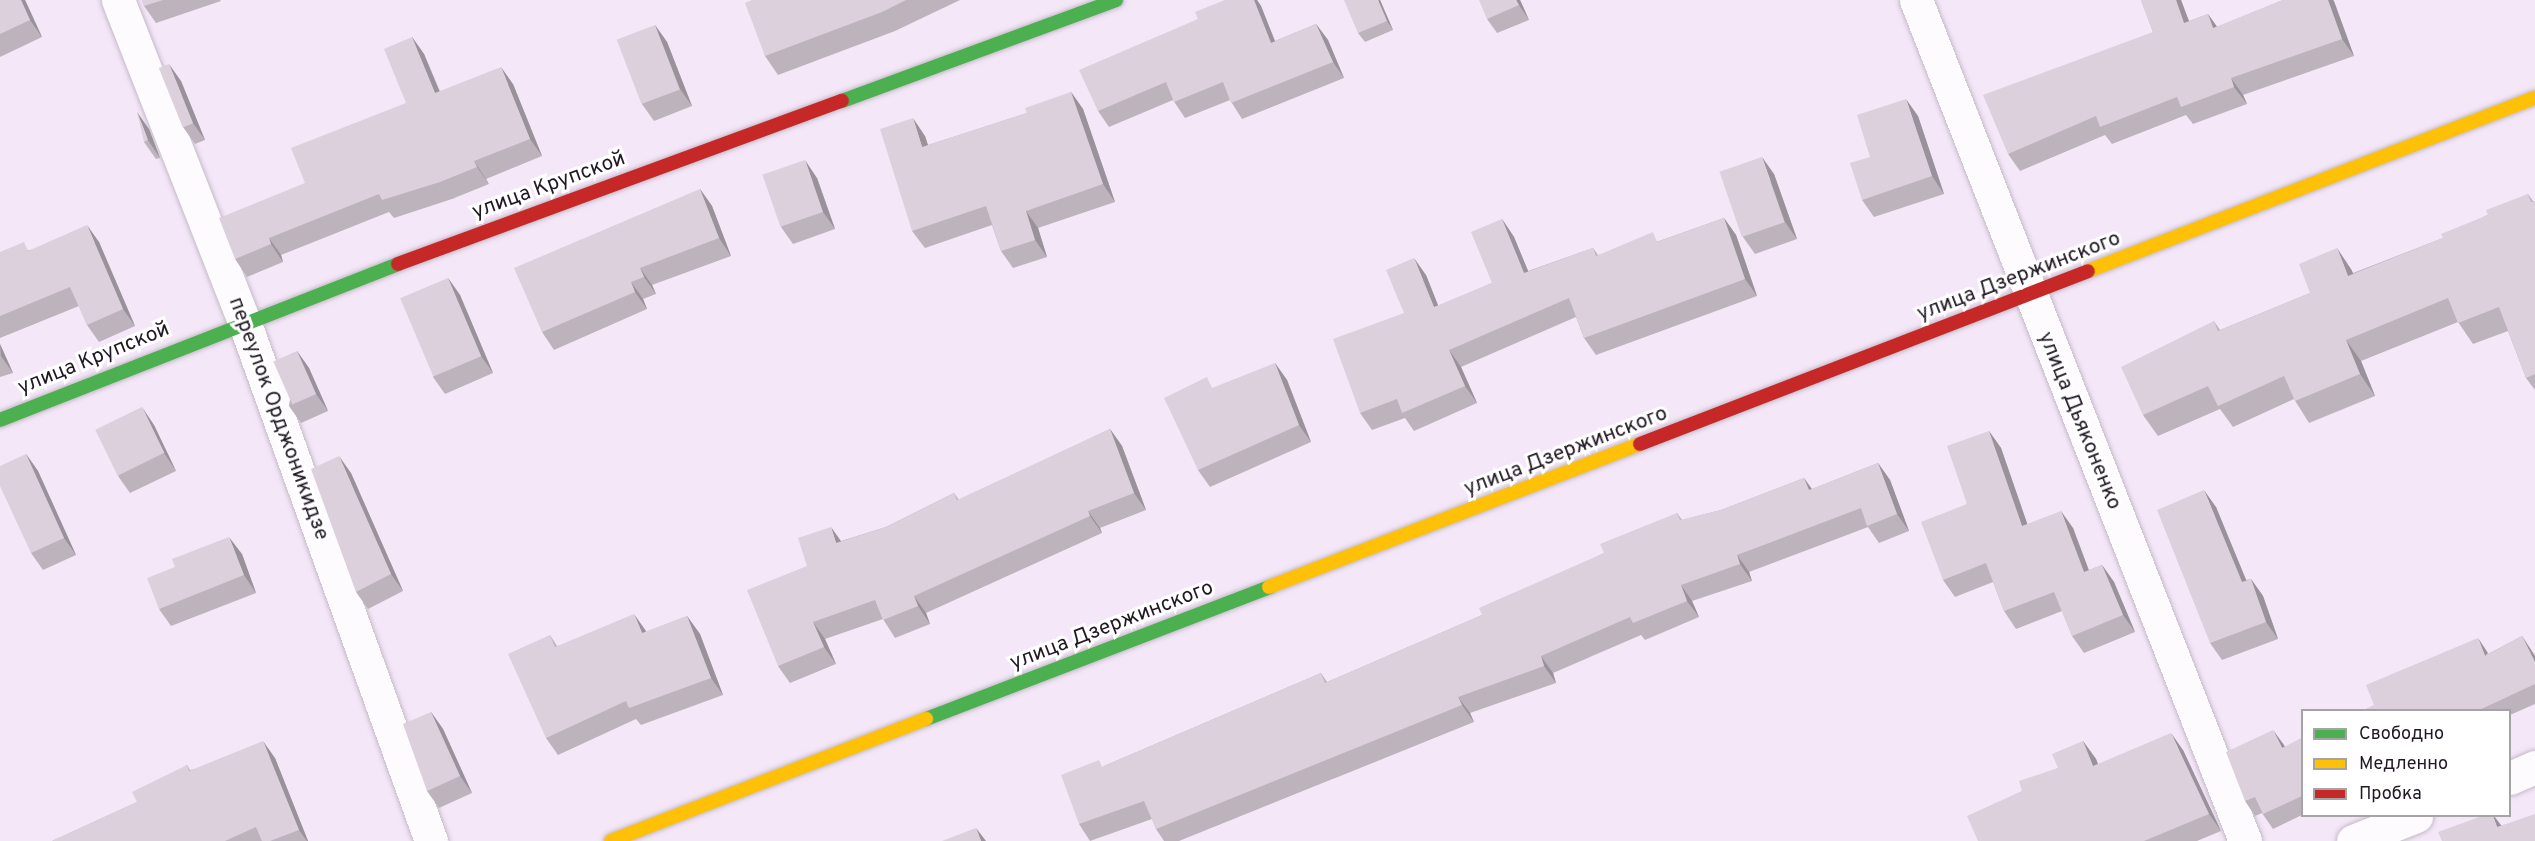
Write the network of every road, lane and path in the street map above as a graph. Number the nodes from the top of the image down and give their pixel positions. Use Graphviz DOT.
graph roads {
  1 [pos="118,0"];
  2 [pos="1116,0"];
  3 [pos="1917,0"];
  4 [pos="2535,98"];
  5 [pos="2030,296"];
  6 [pos="244,321"];
  7 [pos="0,420"];
  8 [pos="2535,768"];
  9 [pos="2511,778"];
  10 [pos="2413,817"];
  11 [pos="431,841"];
  12 [pos="610,841"];
  13 [pos="2245,841"];
  14 [pos="2353,841"];
  1 -- 6 [label="street, переулок Орджоникидзе"];
  2 -- 6 [label="street, улица Крупской"];
  3 -- 5 [label="street, улица Дьяконенко"];
  4 -- 5 [label="street, улица Дзержинского"];
  5 -- 12 [label="street, улица Дзержинского"];
  5 -- 13 [label="street, улица Дьяконенко"];
  6 -- 7 [label="street, улица Крупской"];
  6 -- 11 [label="street, переулок Орджоникидзе"];
  8 -- 9 [label="street"];
  10 -- 14 [label="street"];
}
